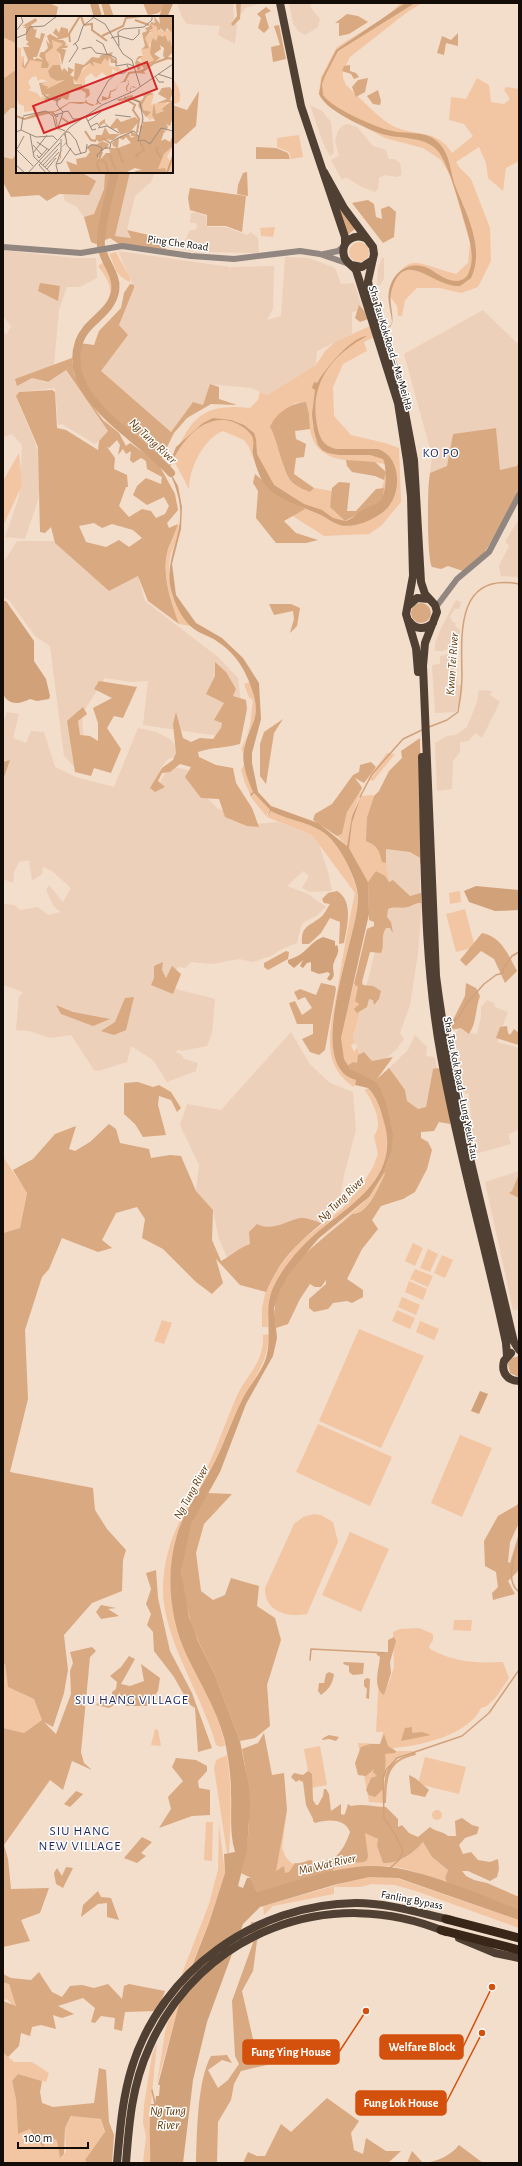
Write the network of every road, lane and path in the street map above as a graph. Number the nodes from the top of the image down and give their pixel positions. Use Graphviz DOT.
graph roads {
  1 [pos="280,3"];
  2 [pos="324,172"];
  3 [pos="368,239"];
  4 [pos="345,245"];
  5 [pos="3,247"];
  6 [pos="320,254"];
  7 [pos="371,260"];
  8 [pos="350,264"];
  9 [pos="378,328"];
  10 [pos="383,342"];
  11 [pos="519,495"];
  12 [pos="429,600"];
  13 [pos="408,606"];
  14 [pos="436,607"];
  15 [pos="408,621"];
  16 [pos="435,621"];
  17 [pos="423,724"];
  18 [pos="424,739"];
  19 [pos="519,1351"];
  20 [pos="507,1356"];
  21 [pos="516,1381"];
  22 [pos="519,1388"];
  23 [pos="446,1919"];
  24 [pos="441,1930"];
  25 [pos="519,1933"];
  26 [pos="519,1938"];
  27 [pos="519,1950"];
  28 [pos="519,1958"];
  29 [pos="117,2163"];
  30 [pos="126,2163"];
  1 -- 2 [label="main road, Sha Tau Kok Road – Ma Mei Ha"];
  2 -- 3 [label="main road, Sha Tau Kok Road – Ma Mei Ha"];
  2 -- 4 [label="main road, Sha Tau Kok Road – Ma Mei Ha"];
  3 -- 4 [label="main road"];
  3 -- 7 [label="main road, Sha Tau Kok Road – Ma Mei Ha"];
  4 -- 6 [label="street"];
  4 -- 8 [label="main road, Sha Tau Kok Road – Ma Mei Ha"];
  5 -- 6 [label="street, Ping Che Road"];
  6 -- 8 [label="street, Ping Che Road"];
  7 -- 8 [label="main road"];
  7 -- 9 [label="main road, Sha Tau Kok Road – Ma Mei Ha"];
  8 -- 9 [label="main road, Sha Tau Kok Road – Ma Mei Ha"];
  9 -- 10 [label="main road, Sha Tau Kok Road – Ma Mei Ha"];
  10 -- 12 [label="main road, Sha Tau Kok Road – Ma Mei Ha"];
  10 -- 13 [label="main road, Sha Tau Kok Road – Ma Mei Ha"];
  11 -- 14 [label="street"];
  12 -- 13 [label="main road"];
  12 -- 14 [label="main road, Sha Tau Kok Road – Ma Mei Ha"];
  13 -- 15 [label="main road, Sha Tau Kok Road – Ma Mei Ha"];
  14 -- 16 [label="main road"];
  15 -- 16 [label="main road"];
  15 -- 17 [label="main road, Sha Tau Kok Road – Ma Mei Ha"];
  16 -- 17 [label="main road"];
  17 -- 18 [label="main road, Sha Tau Kok Road – Lung Yeuk Tau"];
  18 -- 19 [label="main road, Sha Tau Kok Road – Lung Yeuk Tau"];
  18 -- 20 [label="main road, Sha Tau Kok Road – Lung Yeuk Tau"];
  19 -- 20 [label="main road, Sha Tau Kok Road – Lung Yeuk Tau"];
  20 -- 21 [label="main road, Sha Tau Kok Road – Lung Yeuk Tau"];
  21 -- 22 [label="main road, Sha Tau Kok Road – Lung Yeuk Tau"];
  23 -- 25 [label="main road"];
  23 -- 26 [label="highway, Fanling Bypass"];
  23 -- 29 [label="main road, Fanling Bypass"];
  24 -- 27 [label="highway, Fanling Bypass"];
  24 -- 28 [label="main road"];
  24 -- 30 [label="main road, Fanling Bypass"];
}
